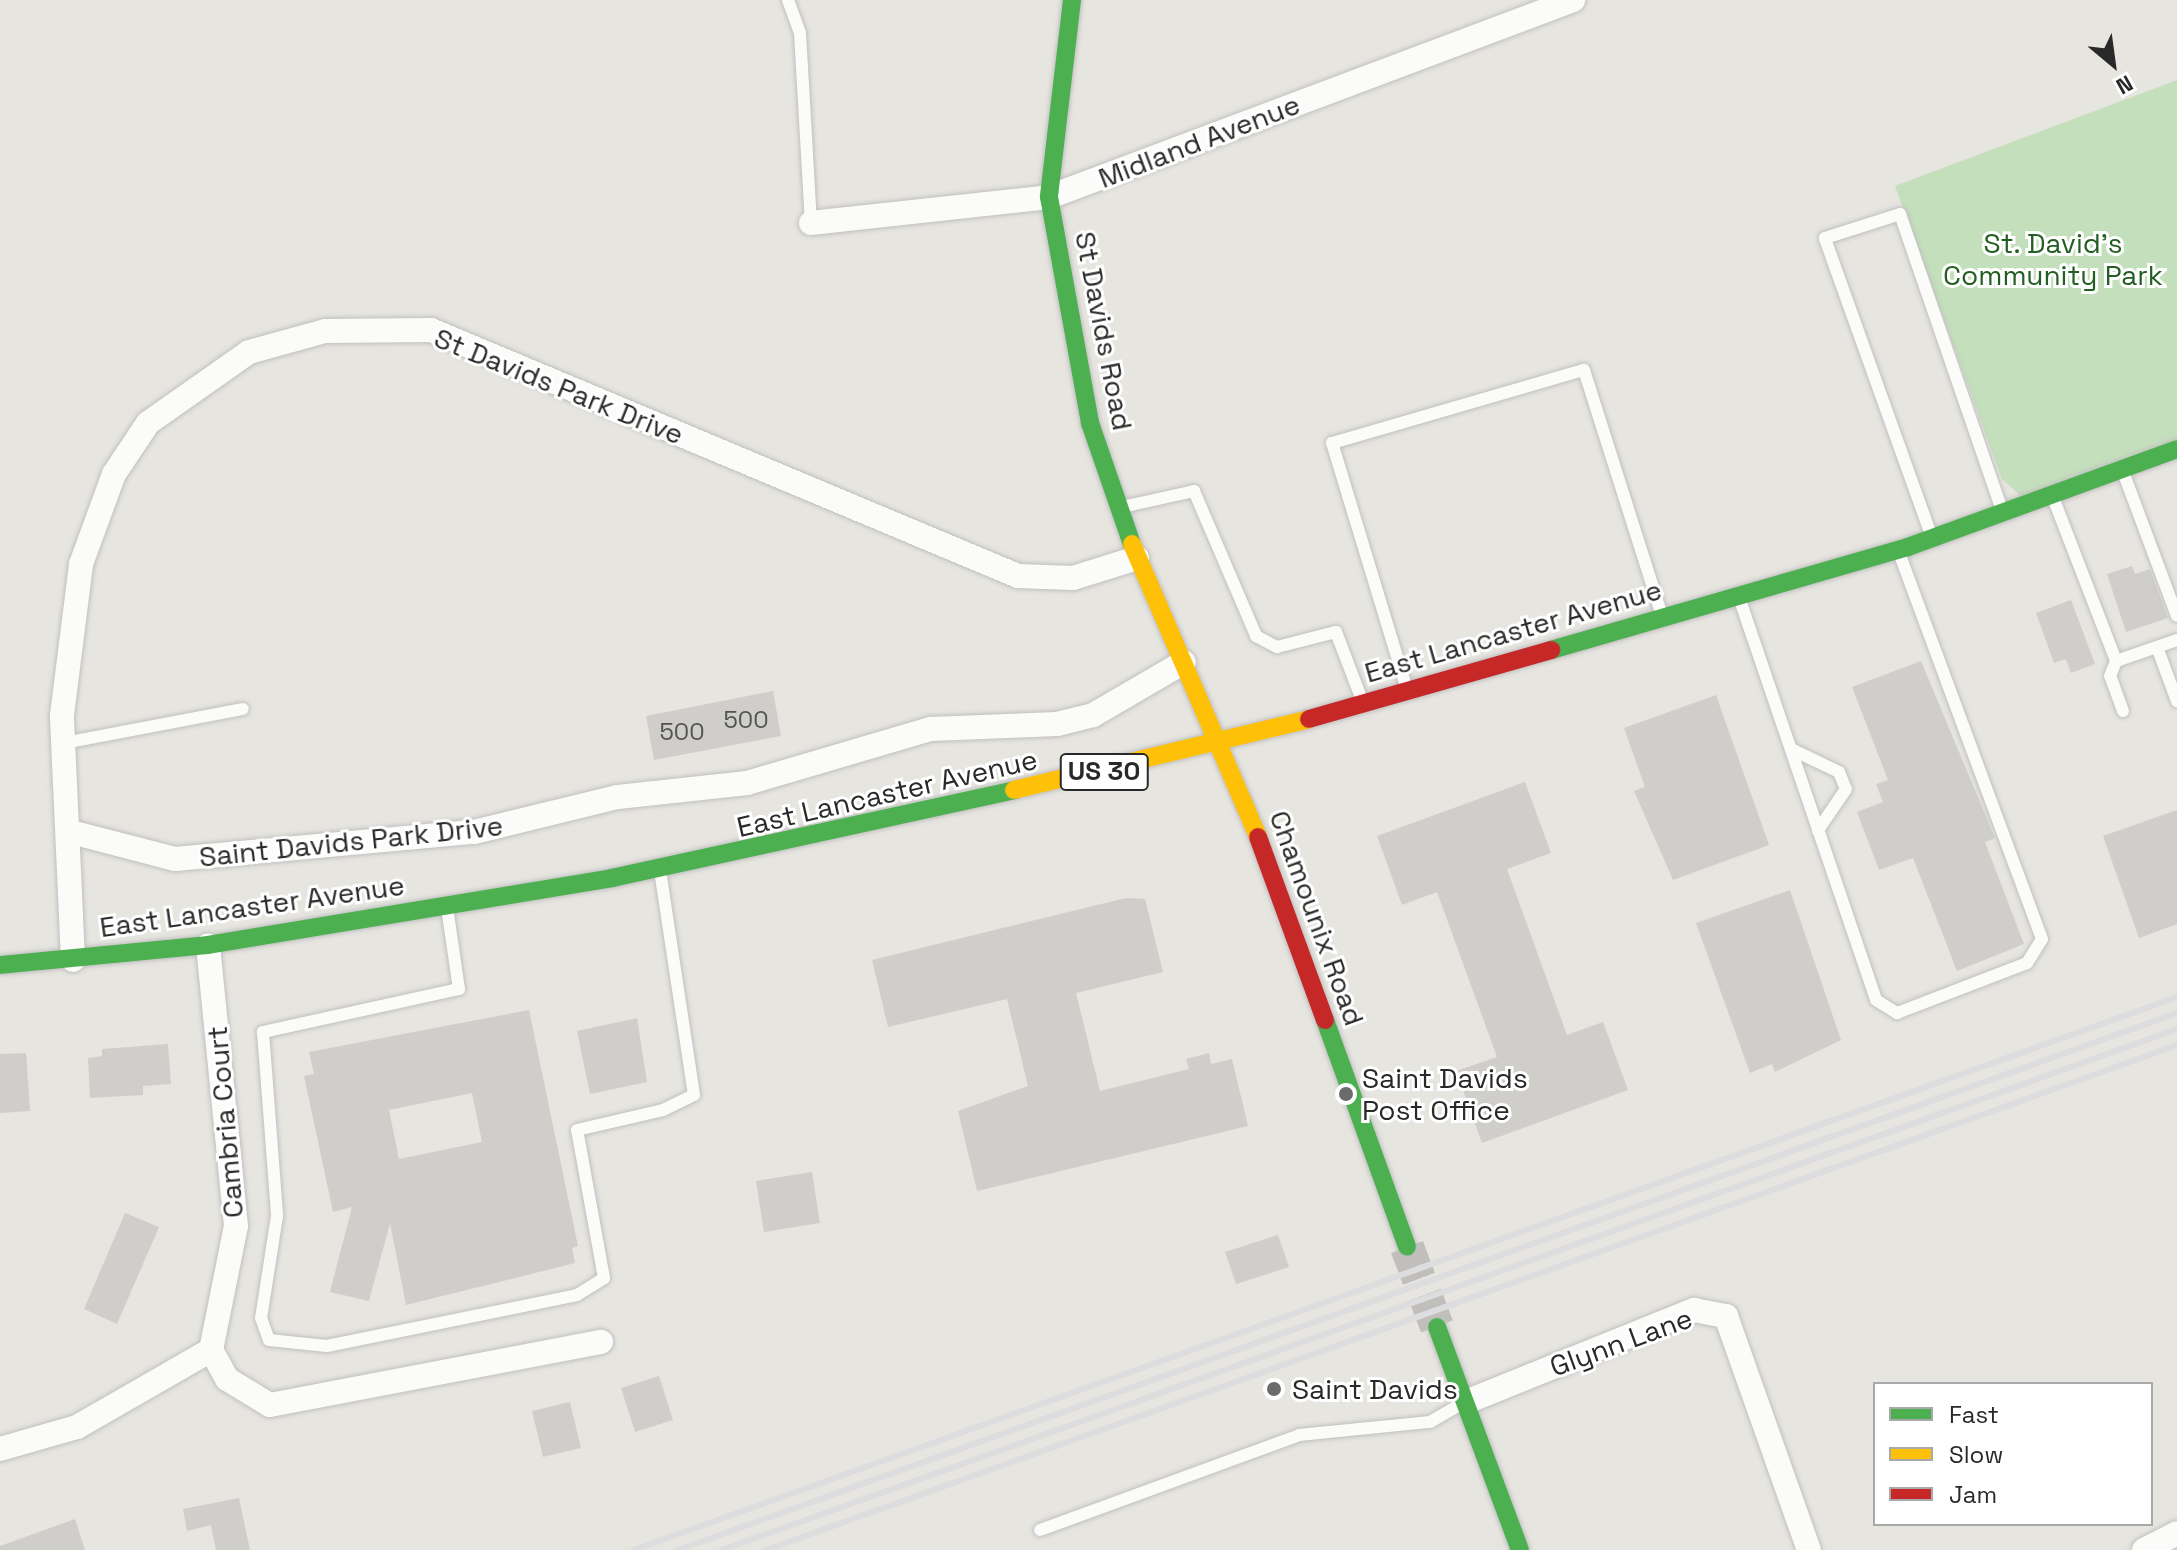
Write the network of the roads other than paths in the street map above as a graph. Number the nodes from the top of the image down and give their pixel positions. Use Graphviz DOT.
graph roads {
  1 [pos="788,0"];
  2 [pos="1072,0"];
  3 [pos="1573,0"];
  4 [pos="1049,197"];
  5 [pos="811,223"];
  6 [pos="2177,449"];
  7 [pos="2122,470"];
  8 [pos="2053,497"];
  9 [pos="1119,508"];
  10 [pos="2003,514"];
  11 [pos="1932,539"];
  12 [pos="1898,551"];
  13 [pos="1137,558"];
  14 [pos="1739,596"];
  15 [pos="2177,616"];
  16 [pos="1662,617"];
  17 [pos="2177,640"];
  18 [pos="2157,647"];
  19 [pos="2116,661"];
  20 [pos="1184,662"];
  21 [pos="1407,691"];
  22 [pos="2177,701"];
  23 [pos="1363,704"];
  24 [pos="243,709"];
  25 [pos="2123,711"];
  26 [pos="64,743"];
  27 [pos="1224,744"];
  28 [pos="1791,749"];
  29 [pos="1818,830"];
  30 [pos="71,832"];
  31 [pos="660,869"];
  32 [pos="447,905"];
  33 [pos="208,945"];
  34 [pos="73,960"];
  35 [pos="0,965"];
  36 [pos="1407,1247"];
  37 [pos="1437,1327"];
  38 [pos="601,1342"];
  39 [pos="211,1350"];
  40 [pos="1466,1402"];
  41 [pos="0,1449"];
  42 [pos="1040,1530"];
  43 [pos="2177,1533"];
  44 [pos="1520,1550"];
  45 [pos="1809,1550"];
  46 [pos="2144,1550"];
  1 -- 5 [label="lane"];
  2 -- 4 [label="main road, St Davids Road"];
  3 -- 4 [label="street, Midland Avenue"];
  4 -- 5 [label="street, Midland Avenue"];
  4 -- 9 [label="main road, St Davids Road"];
  6 -- 7 [label="main road, East Lancaster Avenue / US 30"];
  7 -- 8 [label="main road, East Lancaster Avenue / US 30"];
  7 -- 15 [label="lane"];
  8 -- 10 [label="main road, East Lancaster Avenue / US 30"];
  8 -- 19 [label="lane"];
  9 -- 13 [label="main road, St Davids Road"];
  9 -- 23 [label="lane"];
  10 -- 11 [label="main road, East Lancaster Avenue / US 30"];
  10 -- 11 [label="lane"];
  11 -- 12 [label="main road, East Lancaster Avenue / US 30"];
  12 -- 14 [label="main road, East Lancaster Avenue / US 30"];
  12 -- 29 [label="lane"];
  13 -- 20 [label="main road, St Davids Road"];
  13 -- 26 [label="street, St Davids Park Drive"];
  14 -- 16 [label="main road, East Lancaster Avenue / US 30"];
  14 -- 28 [label="lane"];
  16 -- 21 [label="main road, East Lancaster Avenue / US 30"];
  16 -- 21 [label="lane"];
  17 -- 18 [label="lane"];
  18 -- 19 [label="lane"];
  18 -- 22 [label="lane"];
  19 -- 25 [label="lane"];
  20 -- 27 [label="main road, St Davids Road"];
  20 -- 30 [label="street, Saint Davids Park Drive"];
  21 -- 23 [label="main road, East Lancaster Avenue / US 30"];
  23 -- 27 [label="main road, East Lancaster Avenue / US 30"];
  24 -- 26 [label="lane"];
  26 -- 30 [label="street, St Davids Park Drive"];
  27 -- 31 [label="main road, East Lancaster Avenue / US 30"];
  27 -- 36 [label="main road, Chamounix Road"];
  28 -- 29 [label="lane"];
  28 -- 29 [label="lane"];
  30 -- 34 [label="street, St Davids Park Drive"];
  31 -- 32 [label="main road, East Lancaster Avenue / US 30"];
  31 -- 32 [label="lane"];
  32 -- 33 [label="main road, East Lancaster Avenue / US 30"];
  33 -- 34 [label="main road, East Lancaster Avenue / US 30"];
  33 -- 39 [label="street, Cambria Court"];
  34 -- 35 [label="main road, East Lancaster Avenue / US 30"];
  37 -- 40 [label="main road"];
  38 -- 39 [label="street"];
  39 -- 41 [label="street"];
  40 -- 42 [label="lane"];
  40 -- 44 [label="main road"];
  40 -- 45 [label="street, Glynn Lane"];
  43 -- 46 [label="street"];
}
